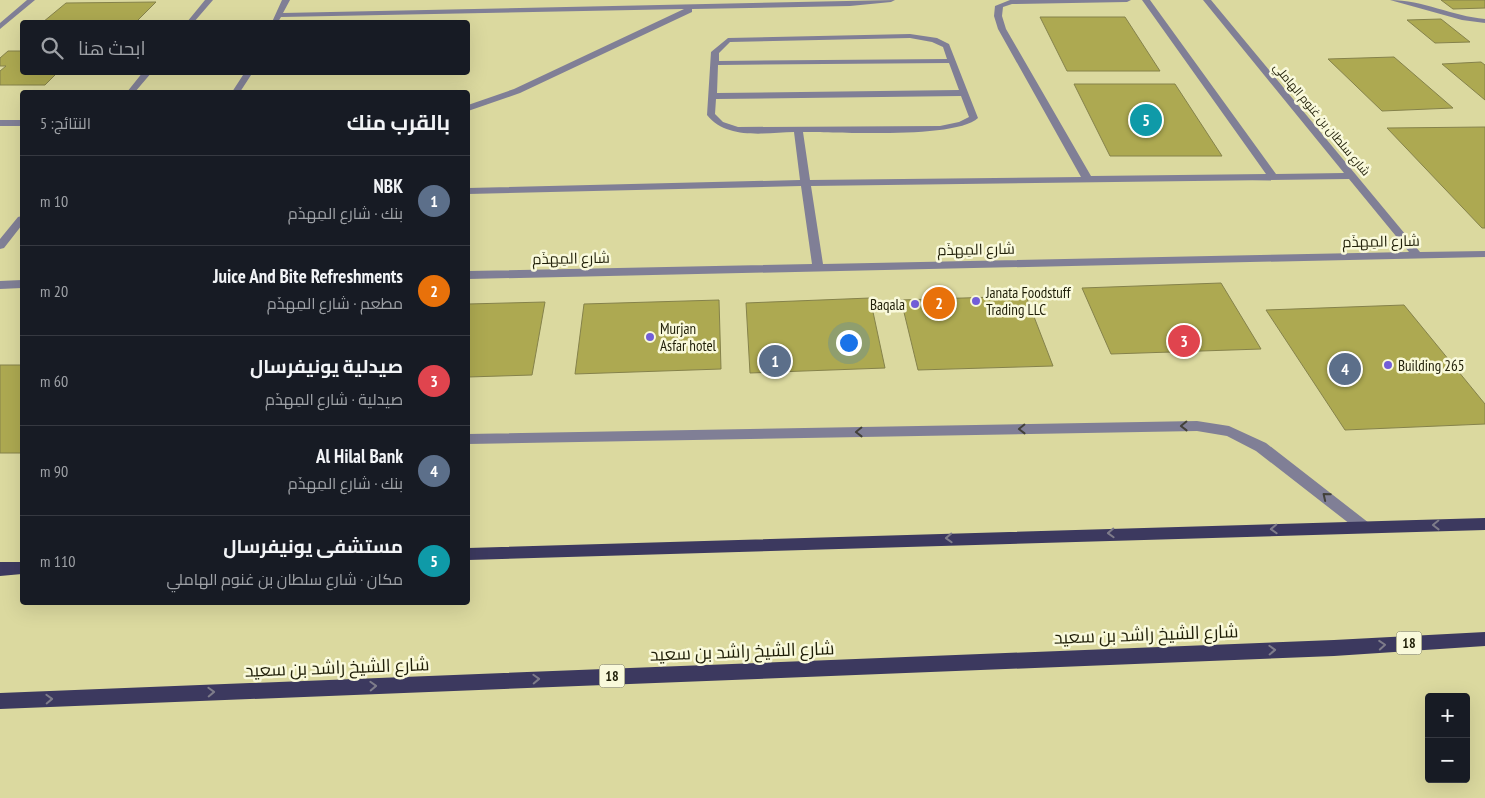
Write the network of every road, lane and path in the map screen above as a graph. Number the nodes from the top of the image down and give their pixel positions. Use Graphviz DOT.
graph roads {
  1 [pos="31,0"];
  2 [pos="209,0"];
  3 [pos="286,0"];
  4 [pos="867,0"];
  5 [pos="891,0"];
  6 [pos="1127,0"];
  7 [pos="1146,0"];
  8 [pos="1207,0"];
  9 [pos="1394,0"];
  10 [pos="850,4"];
  11 [pos="692,8"];
  12 [pos="280,15"];
  13 [pos="192,20"];
  14 [pos="277,20"];
  15 [pos="1485,21"];
  16 [pos="0,27"];
  17 [pos="952,61"];
  18 [pos="715,63"];
  19 [pos="145,75"];
  20 [pos="247,75"];
  21 [pos="132,90"];
  22 [pos="237,90"];
  23 [pos="963,93"];
  24 [pos="713,96"];
  25 [pos="470,107"];
  26 [pos="0,123"];
  27 [pos="20,123"];
  28 [pos="798,131"];
  29 [pos="1272,176"];
  30 [pos="1353,176"];
  31 [pos="1088,180"];
  32 [pos="807,183"];
  33 [pos="470,191"];
  34 [pos="20,221"];
  35 [pos="0,246"];
  36 [pos="1485,254"];
  37 [pos="1417,255"];
  38 [pos="818,267"];
  39 [pos="470,275"];
  40 [pos="20,284"];
  41 [pos="0,285"];
  42 [pos="470,439"];
  43 [pos="1485,524"];
  44 [pos="1364,526"];
  45 [pos="470,554"];
  46 [pos="20,568"];
  47 [pos="0,569"];
  48 [pos="1485,639"];
  49 [pos="0,701"];
  1 -- 16 [label="street"];
  2 -- 13 [label="street"];
  3 -- 12 [label="street"];
  4 -- 10 [label="street"];
  5 -- 10 [label="street"];
  6 -- 31 [label="street"];
  7 -- 29 [label="street"];
  8 -- 30 [label="street, شارع سلطان بن غنوم الهاملي"];
  9 -- 15 [label="street"];
  10 -- 11 [label="street"];
  11 -- 12 [label="street"];
  11 -- 25 [label="street"];
  12 -- 14 [label="street"];
  17 -- 18 [label="street"];
  17 -- 18 [label="street"];
  17 -- 23 [label="street"];
  18 -- 24 [label="street"];
  19 -- 21 [label="street"];
  20 -- 22 [label="street"];
  23 -- 24 [label="street"];
  23 -- 28 [label="street"];
  24 -- 28 [label="street"];
  26 -- 27 [label="street"];
  28 -- 32 [label="street"];
  29 -- 30 [label="street"];
  29 -- 31 [label="street"];
  30 -- 37 [label="street, شارع سلطان بن غنوم الهاملي"];
  31 -- 32 [label="street"];
  32 -- 33 [label="street"];
  32 -- 38 [label="street"];
  34 -- 35 [label="street"];
  36 -- 37 [label="street, شارع المِهذَم"];
  37 -- 38 [label="street, شارع المِهذَم"];
  38 -- 39 [label="street, شارع المِهذَم"];
  40 -- 41 [label="street"];
  44 -- 42 [label="street, one-way"];
  43 -- 44 [label="main road, one-way"];
  44 -- 45 [label="main road, one-way"];
  46 -- 47 [label="main road"];
  49 -- 48 [label="main road, شارع الشيخ راشد بن سعيد / 18, one-way"];
}
